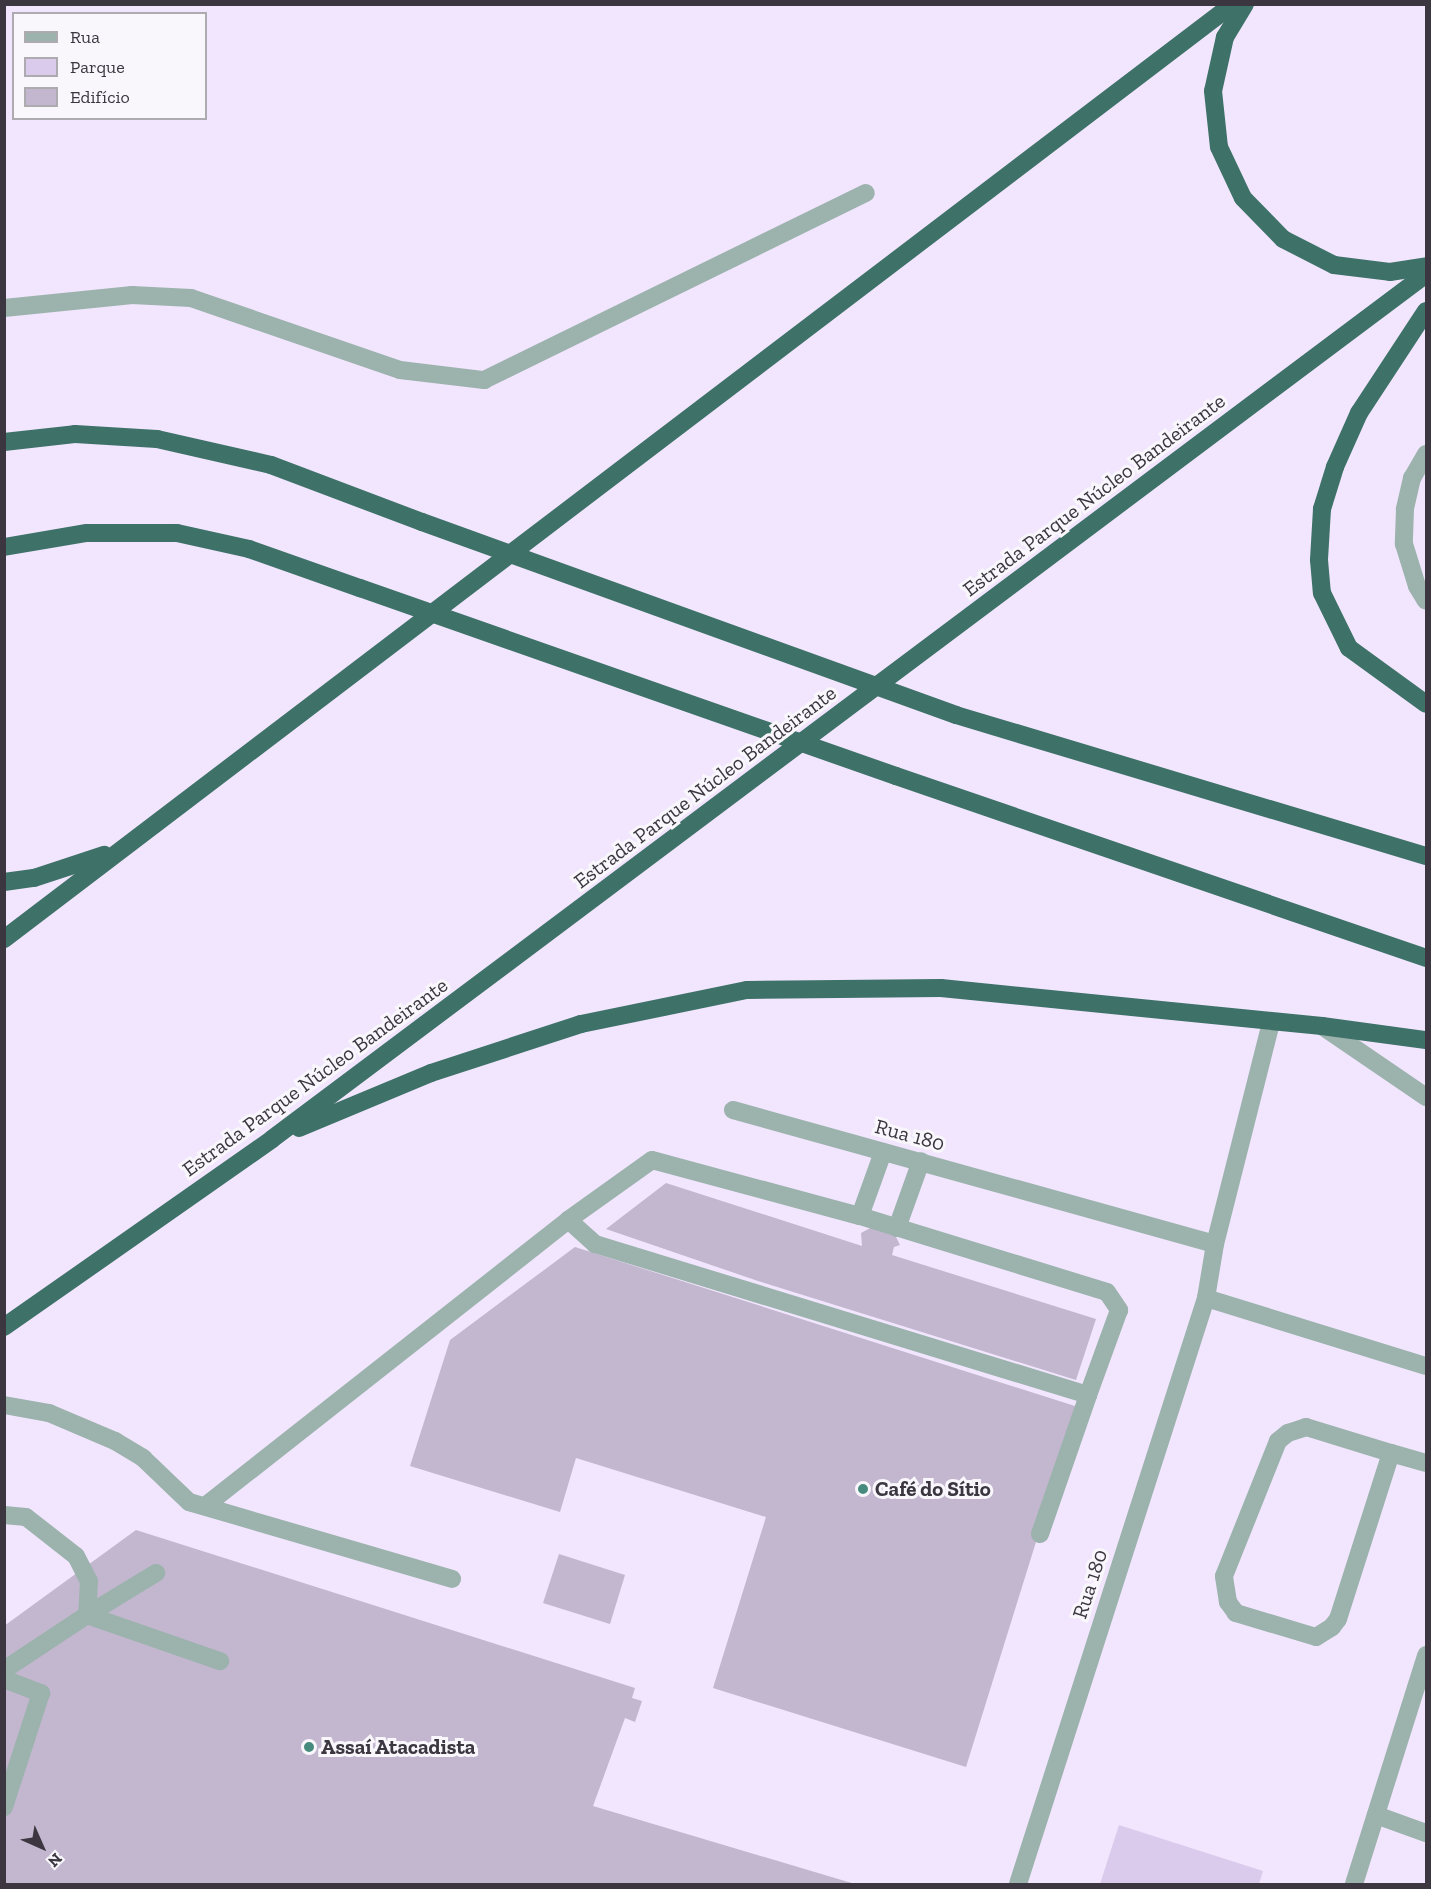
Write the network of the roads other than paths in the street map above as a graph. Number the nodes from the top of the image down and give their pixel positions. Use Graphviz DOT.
graph roads {
  1 [pos="1233,4"];
  2 [pos="1245,4"];
  3 [pos="866,193"];
  4 [pos="1426,266"];
  5 [pos="1426,274"];
  6 [pos="4,308"];
  7 [pos="1426,311"];
  8 [pos="4,442"];
  9 [pos="1426,454"];
  10 [pos="4,547"];
  11 [pos="1426,601"];
  12 [pos="1426,704"];
  13 [pos="117,851"];
  14 [pos="1426,856"];
  15 [pos="4,882"];
  16 [pos="4,939"];
  17 [pos="1426,958"];
  18 [pos="1271,1023"];
  19 [pos="1322,1026"];
  20 [pos="1426,1040"];
  21 [pos="1426,1097"];
  22 [pos="733,1110"];
  23 [pos="272,1139"];
  24 [pos="883,1152"];
  25 [pos="921,1161"];
  26 [pos="860,1216"];
  27 [pos="568,1220"];
  28 [pos="897,1228"];
  29 [pos="1215,1244"];
  30 [pos="1206,1298"];
  31 [pos="4,1327"];
  32 [pos="1426,1366"];
  33 [pos="1088,1395"];
  34 [pos="4,1404"];
  35 [pos="1391,1453"];
  36 [pos="1426,1463"];
  37 [pos="205,1506"];
  38 [pos="4,1515"];
  39 [pos="1040,1534"];
  40 [pos="156,1573"];
  41 [pos="452,1579"];
  42 [pos="87,1616"];
  43 [pos="1426,1655"];
  44 [pos="220,1661"];
  45 [pos="4,1670"];
  46 [pos="4,1679"];
  47 [pos="10,1770"];
  48 [pos="4,1807"];
  49 [pos="1376,1815"];
  50 [pos="1426,1833"];
  51 [pos="1018,1884"];
  52 [pos="1354,1884"];
  1 -- 13 [label="highway"];
  2 -- 4 [label="highway"];
  3 -- 6 [label="street"];
  5 -- 23 [label="highway, Estrada Parque Núcleo Bandeirante"];
  7 -- 12 [label="highway"];
  8 -- 14 [label="highway, bridge"];
  9 -- 11 [label="street"];
  10 -- 17 [label="highway, bridge"];
  13 -- 15 [label="highway"];
  13 -- 16 [label="highway"];
  18 -- 19 [label="highway"];
  18 -- 23 [label="highway"];
  18 -- 29 [label="street, Rua 180"];
  19 -- 20 [label="highway"];
  19 -- 21 [label="street"];
  22 -- 24 [label="street, Rua 180"];
  23 -- 31 [label="highway, Estrada Parque Núcleo Bandeirante"];
  24 -- 25 [label="street, Rua 180"];
  24 -- 26 [label="street"];
  25 -- 28 [label="street"];
  25 -- 29 [label="street, Rua 180"];
  26 -- 27 [label="street"];
  26 -- 28 [label="street"];
  27 -- 33 [label="street"];
  27 -- 37 [label="street"];
  28 -- 33 [label="street"];
  29 -- 30 [label="street, Rua 180"];
  30 -- 32 [label="street"];
  30 -- 51 [label="street, Rua 180"];
  33 -- 39 [label="street"];
  34 -- 37 [label="street"];
  35 -- 35 [label="street"];
  35 -- 36 [label="street"];
  37 -- 41 [label="street"];
  38 -- 42 [label="street"];
  40 -- 42 [label="street"];
  42 -- 44 [label="street"];
  42 -- 45 [label="street"];
  43 -- 49 [label="street"];
  46 -- 47 [label="street"];
  47 -- 48 [label="street"];
  49 -- 50 [label="street"];
  49 -- 52 [label="street"];
}
